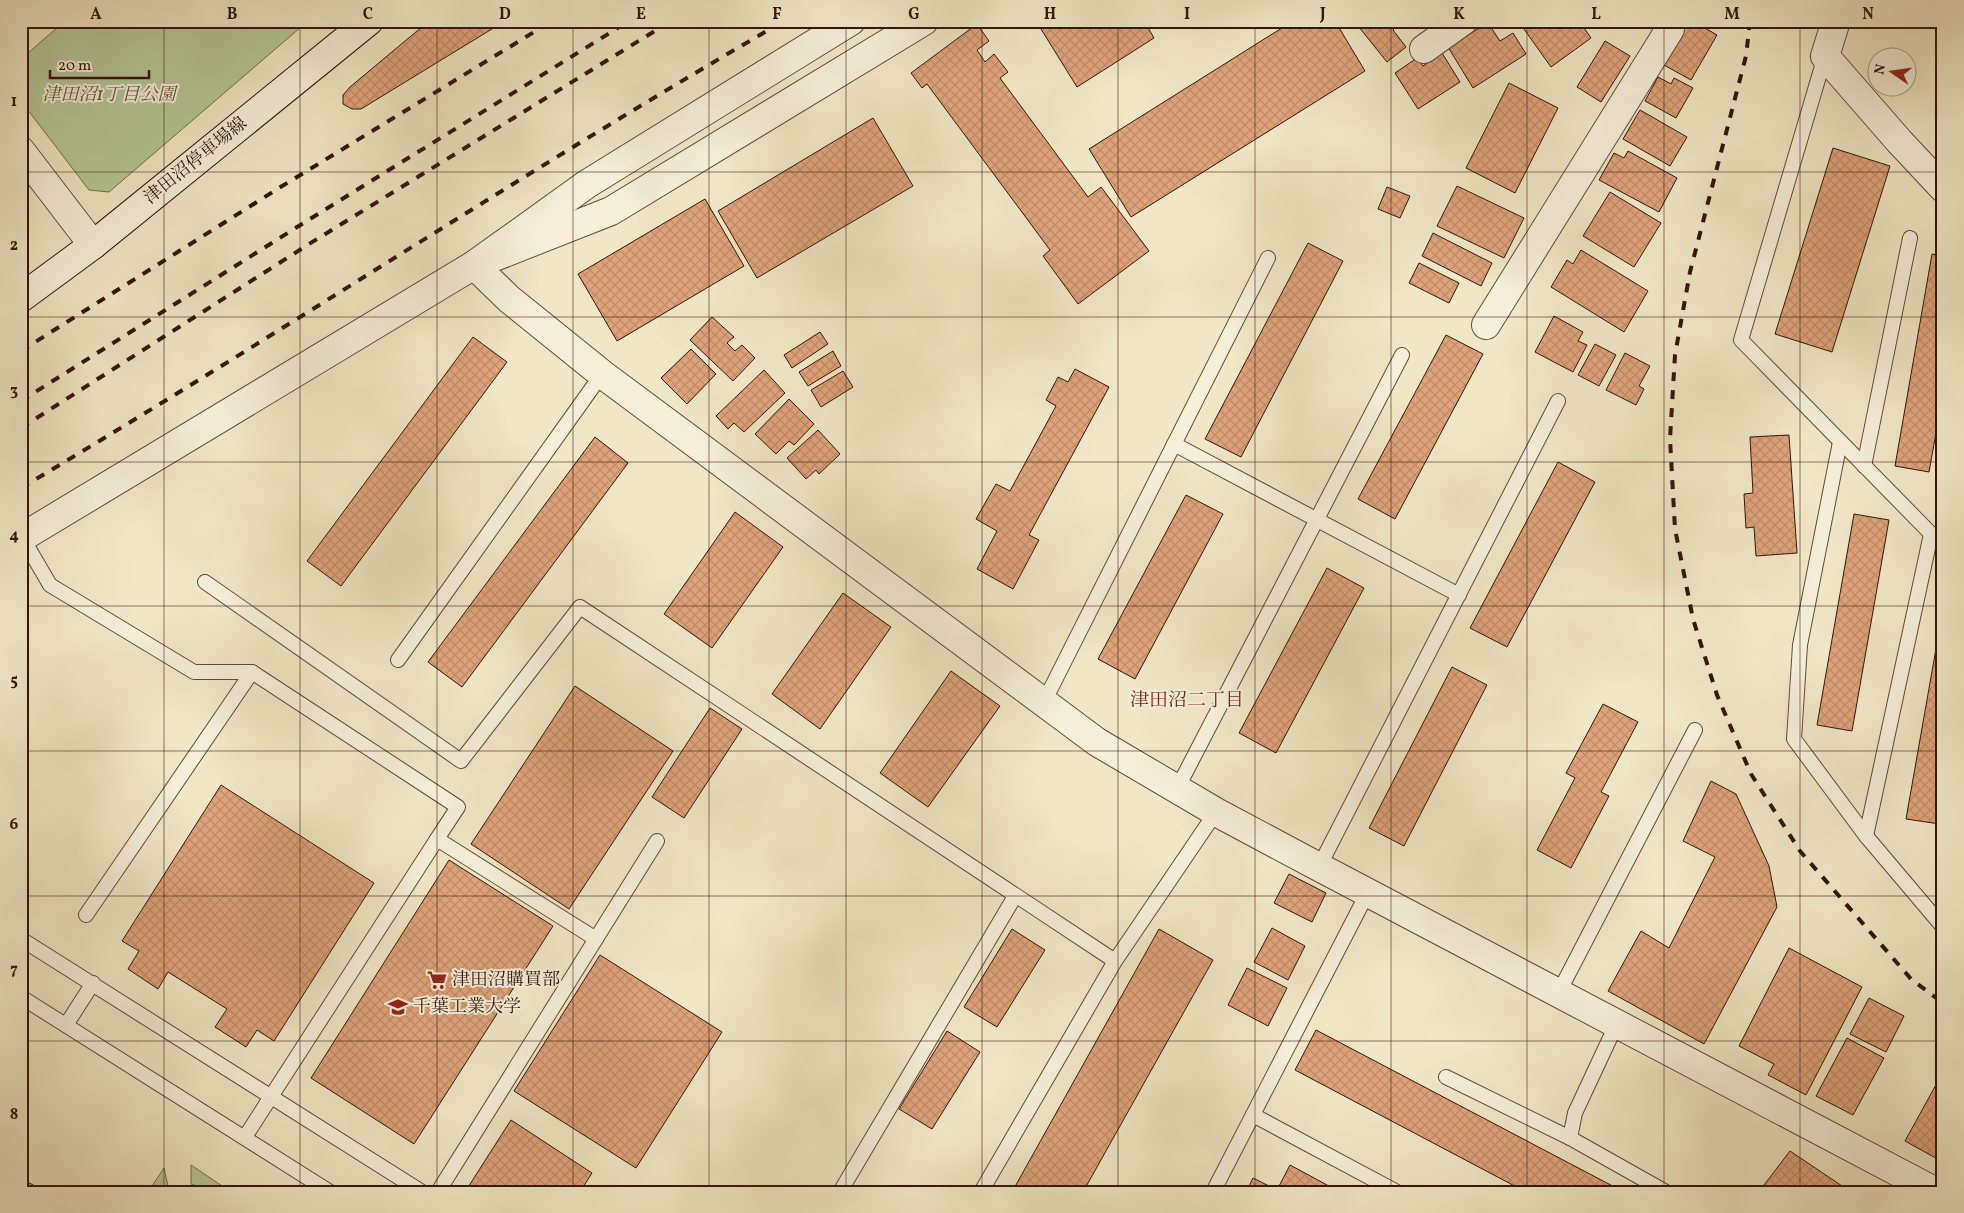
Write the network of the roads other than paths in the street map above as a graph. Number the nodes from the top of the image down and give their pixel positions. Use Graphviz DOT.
graph roads {
  1 [pos="369,21"];
  2 [pos="850,21"];
  3 [pos="924,21"];
  4 [pos="1462,21"];
  5 [pos="1664,21"];
  6 [pos="1836,21"];
  7 [pos="1424,49"];
  8 [pos="1825,56"];
  9 [pos="21,150"];
  10 [pos="1943,188"];
  11 [pos="1910,238"];
  12 [pos="92,245"];
  13 [pos="1268,258"];
  14 [pos="474,265"];
  15 [pos="21,298"];
  16 [pos="1486,325"];
  17 [pos="1402,355"];
  18 [pos="602,374"];
  19 [pos="1558,401"];
  20 [pos="1840,442"];
  21 [pos="1174,444"];
  22 [pos="1864,466"];
  23 [pos="1316,520"];
  24 [pos="1931,534"];
  25 [pos="21,538"];
  26 [pos="1943,546"];
  27 [pos="205,582"];
  28 [pos="1459,595"];
  29 [pos="398,660"];
  30 [pos="252,672"];
  31 [pos="1044,702"];
  32 [pos="1695,730"];
  33 [pos="1177,789"];
  34 [pos="1216,812"];
  35 [pos="1866,836"];
  36 [pos="437,839"];
  37 [pos="657,841"];
  38 [pos="1319,867"];
  39 [pos="1368,892"];
  40 [pos="1016,896"];
  41 [pos="86,915"];
  42 [pos="1943,927"];
  43 [pos="21,939"];
  44 [pos="596,939"];
  45 [pos="1115,961"];
  46 [pos="93,984"];
  47 [pos="1559,992"];
  48 [pos="21,997"];
  49 [pos="1617,1023"];
  50 [pos="66,1025"];
  51 [pos="1446,1077"];
  52 [pos="271,1095"];
  53 [pos="1253,1115"];
  54 [pos="245,1137"];
  55 [pos="1570,1138"];
  56 [pos="330,1192"];
  57 [pos="422,1192"];
  58 [pos="438,1192"];
  59 [pos="840,1192"];
  60 [pos="981,1192"];
  61 [pos="1213,1192"];
  62 [pos="1397,1192"];
  63 [pos="1666,1192"];
  64 [pos="1936,1192"];
  1 -- 12 [label="street, 津田沼停車場線"];
  2 -- 14 [label="street"];
  3 -- 14 [label="street"];
  4 -- 7 [label="street"];
  5 -- 16 [label="street"];
  6 -- 8 [label="street"];
  8 -- 10 [label="street"];
  8 -- 20 [label="lane"];
  9 -- 12 [label="street"];
  11 -- 22 [label="lane"];
  12 -- 15 [label="street, 津田沼停車場線"];
  13 -- 21 [label="lane"];
  14 -- 18 [label="street"];
  14 -- 25 [label="street"];
  17 -- 23 [label="lane"];
  18 -- 29 [label="lane"];
  18 -- 31 [label="street"];
  19 -- 28 [label="lane"];
  20 -- 22 [label="lane"];
  20 -- 35 [label="lane"];
  21 -- 23 [label="lane"];
  21 -- 31 [label="lane"];
  22 -- 24 [label="lane"];
  23 -- 28 [label="lane"];
  23 -- 33 [label="lane"];
  24 -- 26 [label="lane"];
  24 -- 35 [label="lane"];
  25 -- 30 [label="lane"];
  27 -- 40 [label="lane"];
  28 -- 38 [label="lane"];
  30 -- 36 [label="lane"];
  30 -- 41 [label="lane"];
  31 -- 33 [label="street"];
  32 -- 47 [label="lane"];
  33 -- 34 [label="street"];
  34 -- 38 [label="street"];
  34 -- 45 [label="lane"];
  35 -- 42 [label="lane"];
  36 -- 44 [label="lane"];
  36 -- 52 [label="lane"];
  37 -- 44 [label="lane"];
  38 -- 39 [label="street"];
  39 -- 47 [label="street"];
  39 -- 53 [label="lane"];
  40 -- 45 [label="lane"];
  40 -- 59 [label="lane"];
  43 -- 46 [label="lane"];
  44 -- 58 [label="lane"];
  45 -- 60 [label="lane"];
  46 -- 50 [label="lane"];
  46 -- 52 [label="lane"];
  47 -- 49 [label="street"];
  48 -- 50 [label="lane"];
  49 -- 55 [label="lane"];
  49 -- 64 [label="street"];
  50 -- 54 [label="lane"];
  51 -- 55 [label="lane"];
  52 -- 54 [label="lane"];
  52 -- 57 [label="lane"];
  53 -- 61 [label="lane"];
  53 -- 62 [label="lane"];
  54 -- 56 [label="lane"];
  55 -- 63 [label="lane"];
}
